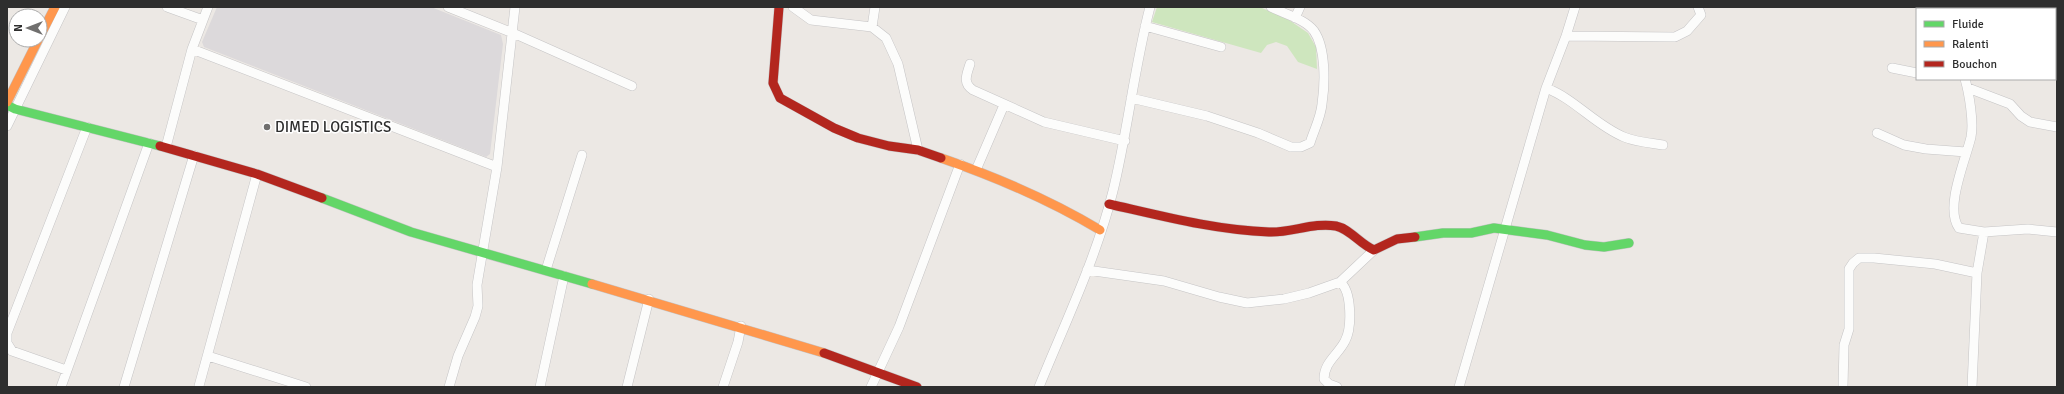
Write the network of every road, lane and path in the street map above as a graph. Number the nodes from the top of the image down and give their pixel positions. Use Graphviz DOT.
graph roads {
  1 [pos="55,7"];
  2 [pos="65,7"];
  3 [pos="167,7"];
  4 [pos="208,7"];
  5 [pos="448,7"];
  6 [pos="515,7"];
  7 [pos="779,7"];
  8 [pos="793,7"];
  9 [pos="876,7"];
  10 [pos="1150,7"];
  11 [pos="1271,7"];
  12 [pos="1300,7"];
  13 [pos="1575,7"];
  14 [pos="1698,7"];
  15 [pos="1295,18"];
  16 [pos="203,20"];
  17 [pos="48,21"];
  18 [pos="1145,26"];
  19 [pos="872,27"];
  20 [pos="513,33"];
  21 [pos="1566,36"];
  22 [pos="34,48"];
  23 [pos="1221,48"];
  24 [pos="192,49"];
  25 [pos="970,64"];
  26 [pos="1892,68"];
  27 [pos="1916,73"];
  28 [pos="1966,83"];
  29 [pos="632,86"];
  30 [pos="1546,88"];
  31 [pos="1131,98"];
  32 [pos="7,102"];
  33 [pos="1004,105"];
  34 [pos="11,107"];
  35 [pos="7,126"];
  36 [pos="87,127"];
  37 [pos="2057,127"];
  38 [pos="1877,133"];
  39 [pos="1125,141"];
  40 [pos="149,143"];
  41 [pos="1663,145"];
  42 [pos="166,148"];
  43 [pos="918,150"];
  44 [pos="1966,152"];
  45 [pos="194,155"];
  46 [pos="582,155"];
  47 [pos="960,164"];
  48 [pos="497,167"];
  49 [pos="976,170"];
  50 [pos="257,174"];
  51 [pos="1109,204"];
  52 [pos="1506,229"];
  53 [pos="1100,230"];
  54 [pos="1984,232"];
  55 [pos="2057,232"];
  56 [pos="1629,243"];
  57 [pos="1374,250"];
  58 [pos="482,251"];
  59 [pos="546,270"];
  60 [pos="1087,270"];
  61 [pos="1977,273"];
  62 [pos="564,276"];
  63 [pos="1340,282"];
  64 [pos="649,299"];
  65 [pos="742,326"];
  66 [pos="208,356"];
  67 [pos="66,370"];
  68 [pos="878,372"];
  69 [pos="199,386"];
  70 [pos="61,387"];
  71 [pos="124,387"];
  72 [pos="306,387"];
  73 [pos="449,387"];
  74 [pos="540,387"];
  75 [pos="627,387"];
  76 [pos="723,387"];
  77 [pos="871,387"];
  78 [pos="917,387"];
  79 [pos="1039,387"];
  80 [pos="1337,387"];
  81 [pos="1459,387"];
  82 [pos="1844,387"];
  83 [pos="1972,387"];
  1 -- 17 [label="main road"];
  2 -- 34 [label="street"];
  3 -- 16 [label="street"];
  4 -- 16 [label="street"];
  5 -- 20 [label="street"];
  6 -- 20 [label="street"];
  7 -- 43 [label="main road"];
  8 -- 19 [label="street"];
  9 -- 19 [label="street"];
  10 -- 18 [label="street"];
  11 -- 15 [label="street"];
  12 -- 15 [label="street"];
  13 -- 21 [label="street"];
  14 -- 21 [label="street"];
  15 -- 31 [label="street"];
  16 -- 24 [label="street"];
  18 -- 23 [label="street"];
  18 -- 31 [label="street"];
  19 -- 43 [label="street"];
  20 -- 29 [label="street"];
  20 -- 48 [label="street"];
  21 -- 30 [label="street"];
  22 -- 32 [label="main road"];
  24 -- 42 [label="street"];
  24 -- 48 [label="street"];
  25 -- 33 [label="street"];
  26 -- 27 [label="street"];
  28 -- 37 [label="street"];
  28 -- 44 [label="street"];
  30 -- 41 [label="street"];
  30 -- 52 [label="street"];
  31 -- 39 [label="street"];
  33 -- 39 [label="street"];
  33 -- 49 [label="street"];
  34 -- 35 [label="street"];
  34 -- 36 [label="main road"];
  36 -- 40 [label="main road"];
  36 -- 67 [label="street"];
  38 -- 44 [label="street"];
  39 -- 51 [label="street"];
  40 -- 42 [label="main road"];
  40 -- 67 [label="street"];
  42 -- 45 [label="main road"];
  43 -- 47 [label="main road"];
  44 -- 54 [label="street"];
  45 -- 50 [label="main road"];
  45 -- 71 [label="street"];
  46 -- 59 [label="street"];
  47 -- 49 [label="main road"];
  47 -- 68 [label="street"];
  48 -- 58 [label="street"];
  49 -- 53 [label="main road"];
  50 -- 58 [label="main road"];
  50 -- 66 [label="street"];
  51 -- 53 [label="street"];
  51 -- 57 [label="main road"];
  52 -- 56 [label="main road"];
  52 -- 57 [label="main road"];
  52 -- 81 [label="street"];
  53 -- 60 [label="street"];
  54 -- 55 [label="street"];
  54 -- 61 [label="street"];
  57 -- 63 [label="street"];
  58 -- 59 [label="main road"];
  58 -- 73 [label="street"];
  59 -- 62 [label="main road"];
  60 -- 63 [label="street"];
  60 -- 79 [label="street"];
  61 -- 82 [label="street"];
  61 -- 83 [label="street"];
  62 -- 64 [label="main road"];
  62 -- 74 [label="street"];
  63 -- 80 [label="street"];
  64 -- 65 [label="main road"];
  64 -- 75 [label="street"];
  65 -- 68 [label="main road"];
  65 -- 76 [label="street"];
  66 -- 69 [label="street"];
  66 -- 72 [label="street"];
  67 -- 70 [label="street"];
  68 -- 77 [label="street"];
  68 -- 78 [label="main road"];
}
